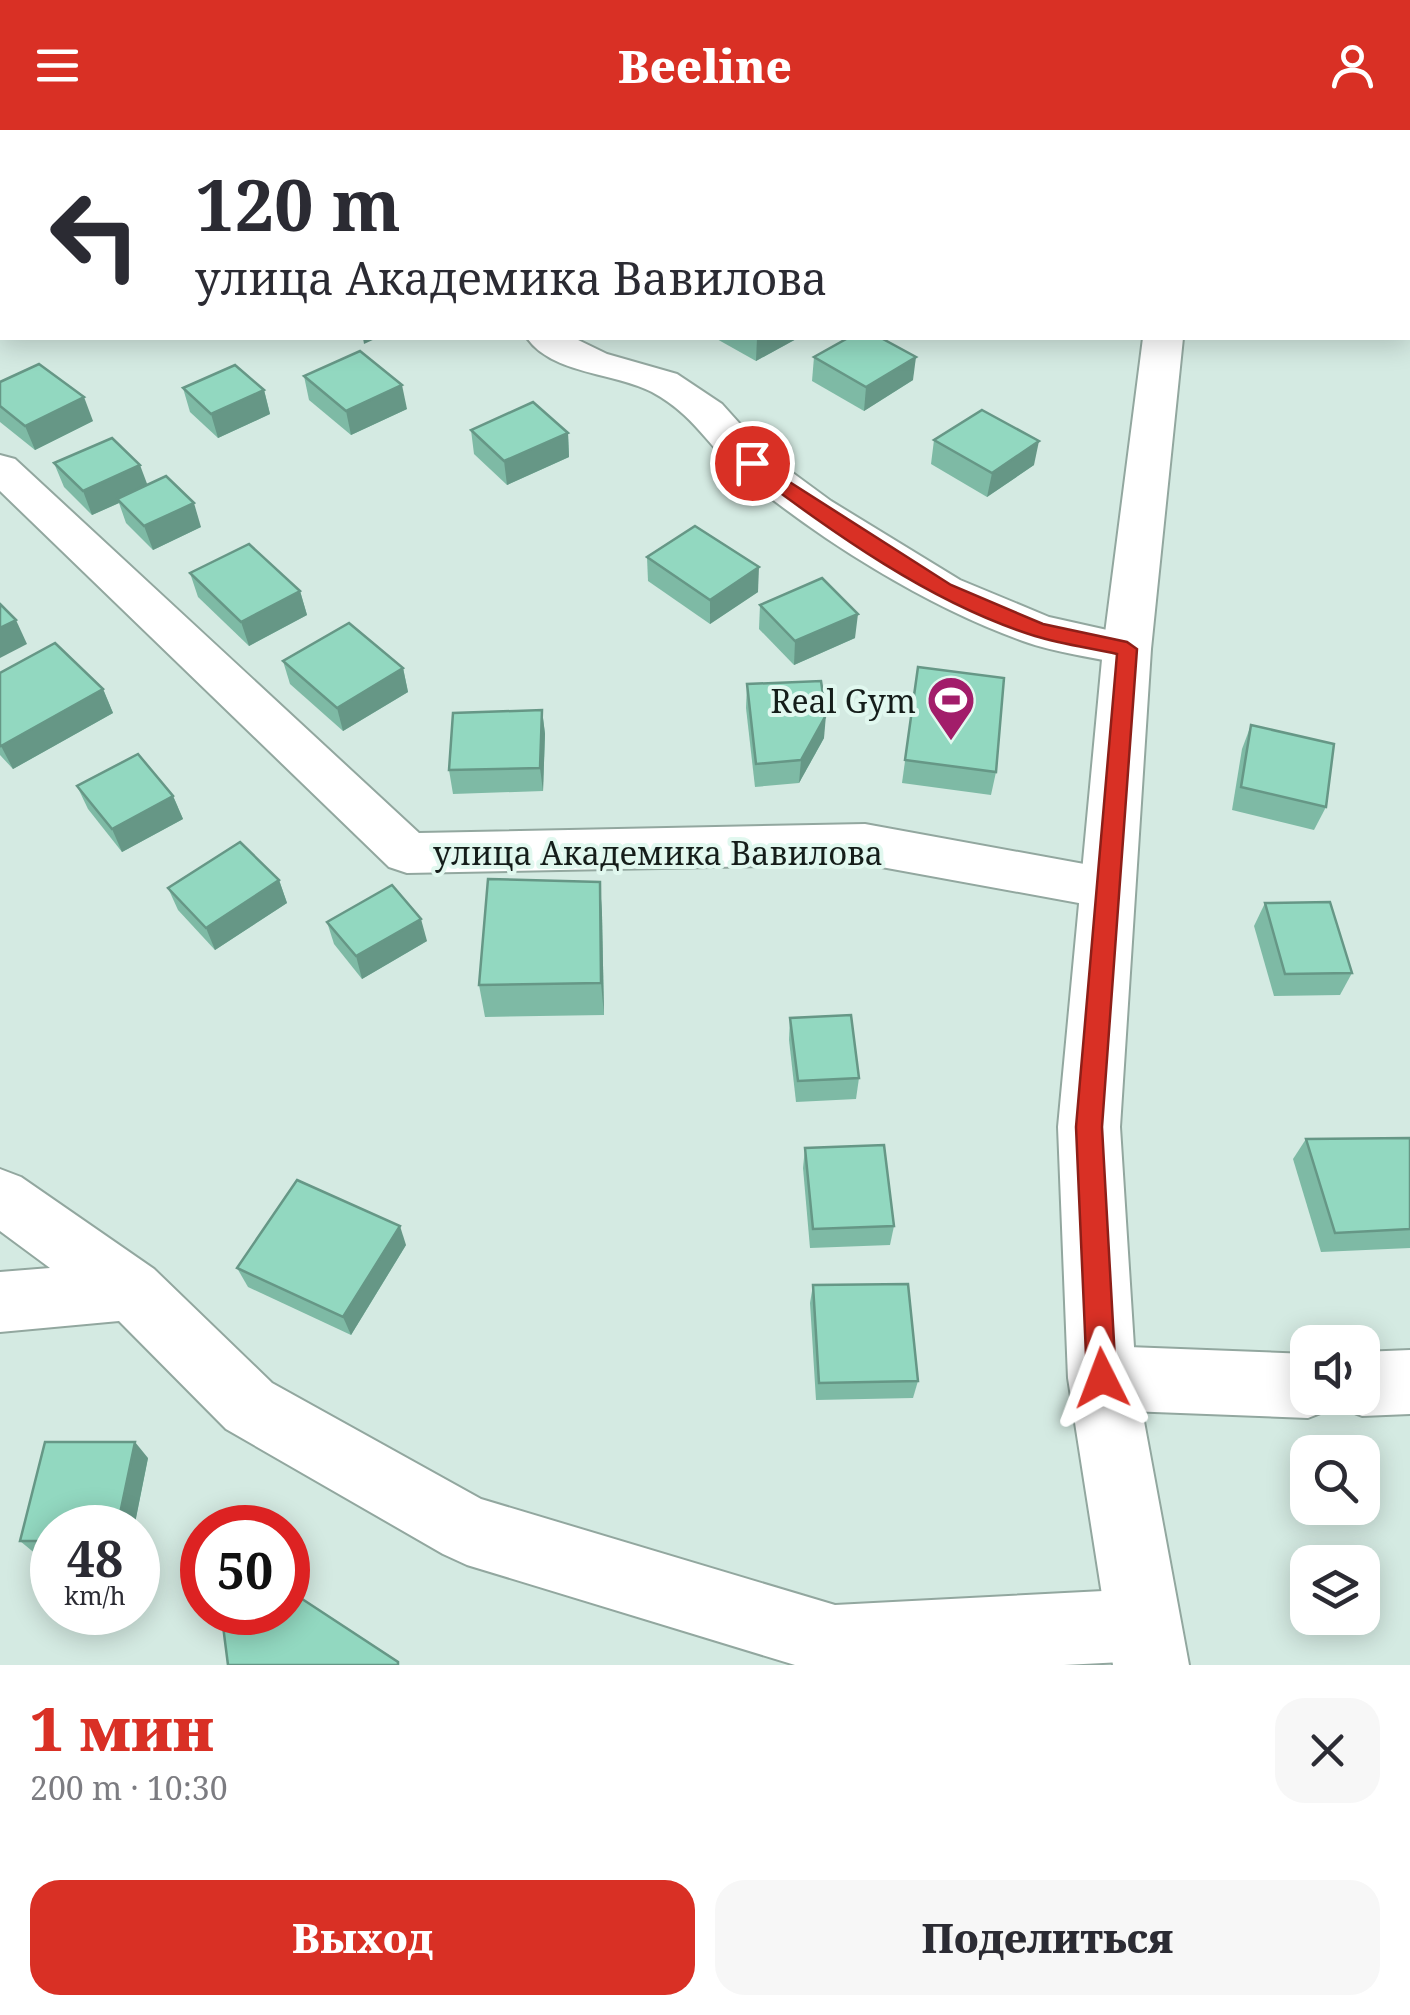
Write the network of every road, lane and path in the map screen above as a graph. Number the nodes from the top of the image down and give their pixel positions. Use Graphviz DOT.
graph roads {
  1 [pos="550,340"];
  2 [pos="1162,340"];
  3 [pos="0,468"];
  4 [pos="1127,649"];
  5 [pos="1106,888"];
  6 [pos="0,1196"];
  7 [pos="132,1290"];
  8 [pos="0,1302"];
  9 [pos="1102,1378"];
  10 [pos="1410,1382"];
  11 [pos="1380,1383"];
  12 [pos="1290,1385"];
  13 [pos="1147,1645"];
  1 -- 4 [label="street"];
  2 -- 4 [label="main road"];
  3 -- 5 [label="street, улица Академика Вавилова"];
  4 -- 5 [label="main road"];
  5 -- 9 [label="main road"];
  6 -- 7 [label="street"];
  7 -- 8 [label="street"];
  7 -- 13 [label="street"];
  9 -- 12 [label="street"];
  9 -- 13 [label="main road"];
  10 -- 11 [label="street"];
}
